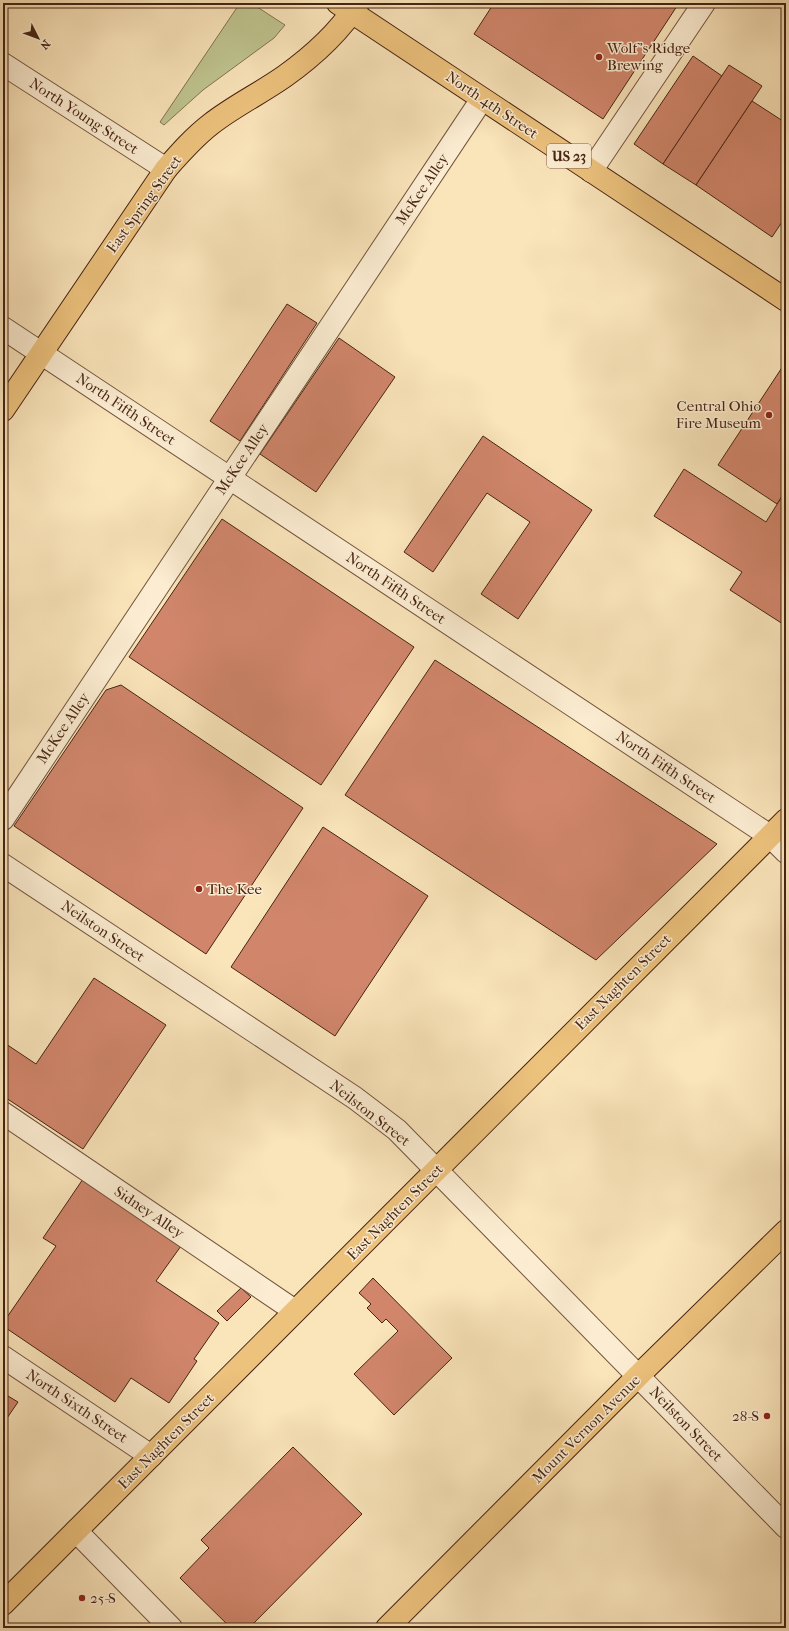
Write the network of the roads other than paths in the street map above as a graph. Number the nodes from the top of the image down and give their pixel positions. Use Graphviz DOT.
graph roads {
  1 [pos="704,3"];
  2 [pos="349,6"];
  3 [pos="3,64"];
  4 [pos="482,99"];
  5 [pos="166,169"];
  6 [pos="592,171"];
  7 [pos="786,300"];
  8 [pos="3,328"];
  9 [pos="41,353"];
  10 [pos="3,410"];
  11 [pos="230,478"];
  12 [pos="3,819"];
  13 [pos="786,820"];
  14 [pos="770,836"];
  15 [pos="786,852"];
  16 [pos="3,865"];
  17 [pos="3,1113"];
  18 [pos="437,1170"];
  19 [pos="786,1231"];
  20 [pos="295,1311"];
  21 [pos="3,1357"];
  22 [pos="638,1376"];
  23 [pos="151,1456"];
  24 [pos="786,1527"];
  25 [pos="76,1531"];
  26 [pos="3,1604"];
  27 [pos="171,1628"];
  28 [pos="387,1628"];
  1 -- 6 [label="street"];
  2 -- 4 [label="main road, North 4th Street / US 23"];
  2 -- 5 [label="main road, East Spring Street"];
  3 -- 5 [label="street, North Young Street"];
  4 -- 6 [label="main road, North 4th Street / US 23"];
  4 -- 11 [label="street, McKee Alley"];
  5 -- 9 [label="main road, East Spring Street"];
  6 -- 7 [label="main road, North 4th Street / US 23"];
  8 -- 9 [label="street, North Fifth Street"];
  9 -- 10 [label="main road, East Spring Street"];
  9 -- 11 [label="street, North Fifth Street"];
  11 -- 12 [label="street, McKee Alley"];
  11 -- 14 [label="street, North Fifth Street"];
  13 -- 14 [label="main road, East Naghten Street"];
  14 -- 15 [label="street, North Fifth Street"];
  14 -- 18 [label="main road, East Naghten Street"];
  16 -- 18 [label="street, Neilston Street"];
  17 -- 20 [label="street, Sidney Alley"];
  18 -- 20 [label="main road, East Naghten Street"];
  18 -- 22 [label="street, Neilston Street"];
  19 -- 22 [label="main road, Mount Vernon Avenue"];
  20 -- 23 [label="main road, East Naghten Street"];
  21 -- 23 [label="street, North Sixth Street"];
  22 -- 24 [label="street, Neilston Street"];
  22 -- 28 [label="main road, Mount Vernon Avenue"];
  23 -- 25 [label="main road, East Naghten Street"];
  25 -- 26 [label="main road, East Naghten Street"];
  25 -- 27 [label="street"];
}
